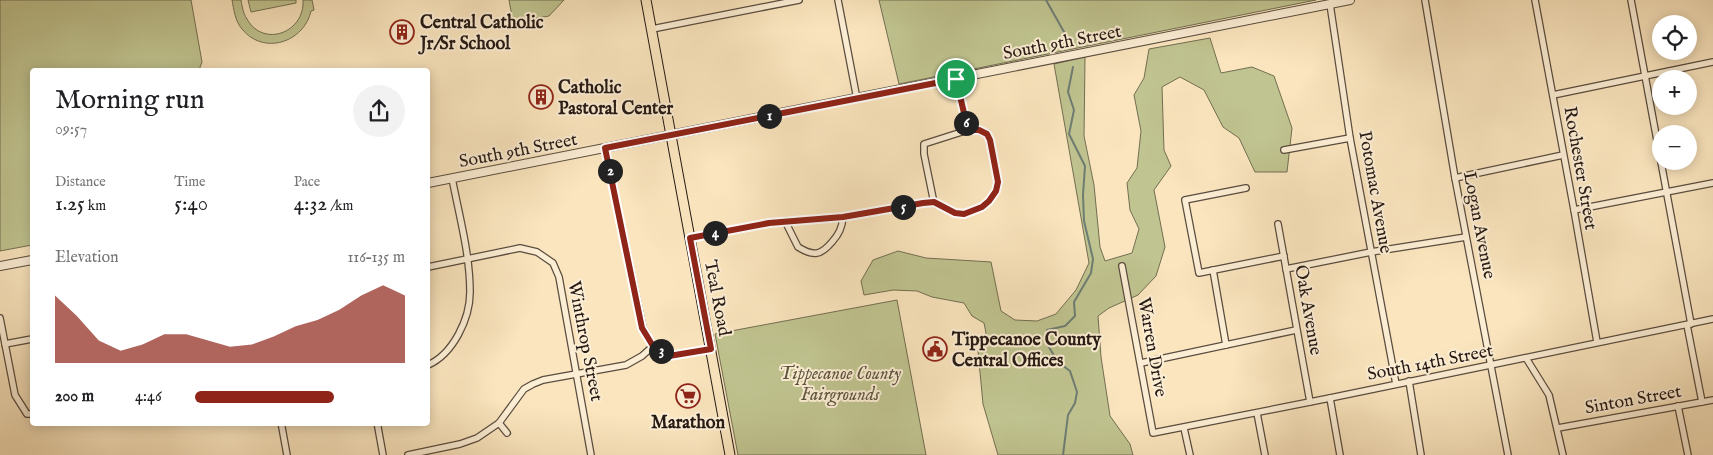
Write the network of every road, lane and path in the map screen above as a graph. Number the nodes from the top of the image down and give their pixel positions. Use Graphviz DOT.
graph roads {
  1 [pos="646,0"];
  2 [pos="799,0"];
  3 [pos="838,0"];
  4 [pos="1350,0"];
  5 [pos="1424,0"];
  6 [pos="1535,0"];
  7 [pos="1631,0"];
  8 [pos="1330,4"];
  9 [pos="652,29"];
  10 [pos="1713,62"];
  11 [pos="1644,75"];
  12 [pos="956,79"];
  13 [pos="1553,95"];
  14 [pos="857,99"];
  15 [pos="968,130"];
  16 [pos="672,136"];
  17 [pos="1350,138"];
  18 [pos="605,148"];
  19 [pos="1284,150"];
  20 [pos="1563,155"];
  21 [pos="452,178"];
  22 [pos="1455,178"];
  23 [pos="430,183"];
  24 [pos="1713,183"];
  25 [pos="1246,188"];
  26 [pos="1667,193"];
  27 [pos="934,202"];
  28 [pos="1574,210"];
  29 [pos="843,217"];
  30 [pos="785,221"];
  31 [pos="1278,224"];
  32 [pos="1466,237"];
  33 [pos="690,238"];
  34 [pos="1371,252"];
  35 [pos="1284,256"];
  36 [pos="467,258"];
  37 [pos="30,260"];
  38 [pos="0,266"];
  39 [pos="1122,266"];
  40 [pos="430,267"];
  41 [pos="1286,269"];
  42 [pos="1213,270"];
  43 [pos="0,318"];
  44 [pos="1713,320"];
  45 [pos="1689,325"];
  46 [pos="1296,330"];
  47 [pos="30,339"];
  48 [pos="1597,342"];
  49 [pos="5,344"];
  50 [pos="1226,345"];
  51 [pos="653,346"];
  52 [pos="711,349"];
  53 [pos="1526,358"];
  54 [pos="1140,363"];
  55 [pos="430,364"];
  56 [pos="1491,365"];
  57 [pos="577,374"];
  58 [pos="1408,381"];
  59 [pos="1396,384"];
  60 [pos="1330,398"];
  61 [pos="1713,400"];
  62 [pos="1310,402"];
  63 [pos="1702,402"];
  64 [pos="1678,406"];
  65 [pos="1257,413"];
  66 [pos="30,414"];
  67 [pos="499,423"];
  68 [pos="282,426"];
  69 [pos="378,426"];
  70 [pos="1184,428"];
  71 [pos="1558,428"];
  72 [pos="507,433"];
  73 [pos="1153,433"];
  74 [pos="286,455"];
  75 [pos="383,455"];
  76 [pos="408,455"];
  77 [pos="591,455"];
  78 [pos="730,455"];
  79 [pos="1190,455"];
  80 [pos="1265,455"];
  81 [pos="1340,455"];
  82 [pos="1421,455"];
  83 [pos="1508,455"];
  84 [pos="1563,455"];
  85 [pos="1688,455"];
  1 -- 9 [label="main road, Teal Road"];
  2 -- 9 [label="street"];
  3 -- 14 [label="street"];
  4 -- 8 [label="street, South 9th Street"];
  5 -- 22 [label="street, Logan Avenue"];
  6 -- 13 [label="street, Rochester Street"];
  7 -- 11 [label="street"];
  8 -- 12 [label="street, South 9th Street"];
  8 -- 17 [label="street, Potomac Avenue"];
  9 -- 16 [label="main road, Teal Road"];
  10 -- 11 [label="street"];
  11 -- 13 [label="street"];
  11 -- 26 [label="street"];
  12 -- 14 [label="street, South 9th Street"];
  12 -- 15 [label="street"];
  13 -- 20 [label="street, Rochester Street"];
  14 -- 16 [label="street, South 9th Street"];
  15 -- 27 [label="street"];
  15 -- 27 [label="street"];
  16 -- 18 [label="street, South 9th Street"];
  16 -- 33 [label="main road, Teal Road"];
  17 -- 19 [label="street"];
  17 -- 34 [label="street, Potomac Avenue"];
  18 -- 21 [label="street, South 9th Street"];
  18 -- 51 [label="street"];
  20 -- 22 [label="street"];
  20 -- 28 [label="street, Rochester Street"];
  21 -- 23 [label="street, South 9th Street"];
  21 -- 36 [label="street"];
  22 -- 32 [label="street, Logan Avenue"];
  24 -- 26 [label="street"];
  25 -- 42 [label="street"];
  26 -- 28 [label="street"];
  26 -- 45 [label="street"];
  27 -- 29 [label="street"];
  28 -- 48 [label="street, Rochester Street"];
  29 -- 30 [label="street"];
  29 -- 30 [label="street"];
  30 -- 33 [label="street"];
  31 -- 35 [label="street, Oak Avenue"];
  32 -- 34 [label="street"];
  32 -- 56 [label="street, Logan Avenue"];
  33 -- 52 [label="main road, Teal Road"];
  34 -- 41 [label="street"];
  34 -- 59 [label="street, Potomac Avenue"];
  35 -- 41 [label="street, Oak Avenue"];
  35 -- 42 [label="street"];
  36 -- 40 [label="street, Winthrop Street"];
  36 -- 55 [label="street"];
  36 -- 57 [label="street, Winthrop Street"];
  37 -- 38 [label="street"];
  39 -- 54 [label="street, Warren Drive"];
  41 -- 46 [label="street, Oak Avenue"];
  42 -- 50 [label="street"];
  43 -- 49 [label="street"];
  44 -- 45 [label="street, South 14th Street"];
  45 -- 48 [label="street, South 14th Street"];
  45 -- 63 [label="street"];
  46 -- 50 [label="street"];
  46 -- 62 [label="street, Oak Avenue"];
  47 -- 49 [label="street"];
  48 -- 53 [label="street, South 14th Street"];
  49 -- 66 [label="street"];
  50 -- 54 [label="street"];
  51 -- 52 [label="street"];
  51 -- 57 [label="street"];
  52 -- 78 [label="main road, Teal Road"];
  53 -- 56 [label="street, South 14th Street"];
  53 -- 71 [label="street"];
  54 -- 73 [label="street, Warren Drive"];
  56 -- 58 [label="street, South 14th Street"];
  56 -- 83 [label="street, Logan Avenue"];
  57 -- 67 [label="street"];
  57 -- 77 [label="street, Winthrop Street"];
  58 -- 59 [label="street, South 14th Street"];
  58 -- 82 [label="street"];
  59 -- 60 [label="street, South 14th Street"];
  60 -- 62 [label="street, South 14th Street"];
  60 -- 81 [label="street"];
  61 -- 63 [label="street, Sinton Street"];
  62 -- 65 [label="street, South 14th Street"];
  63 -- 64 [label="street, Sinton Street"];
  64 -- 71 [label="street, Sinton Street"];
  64 -- 85 [label="street"];
  65 -- 70 [label="street, South 14th Street"];
  65 -- 80 [label="street"];
  67 -- 72 [label="street"];
  67 -- 76 [label="street"];
  68 -- 74 [label="street"];
  69 -- 75 [label="street"];
  70 -- 73 [label="street, South 14th Street"];
  70 -- 79 [label="street"];
  71 -- 84 [label="street"];
}
